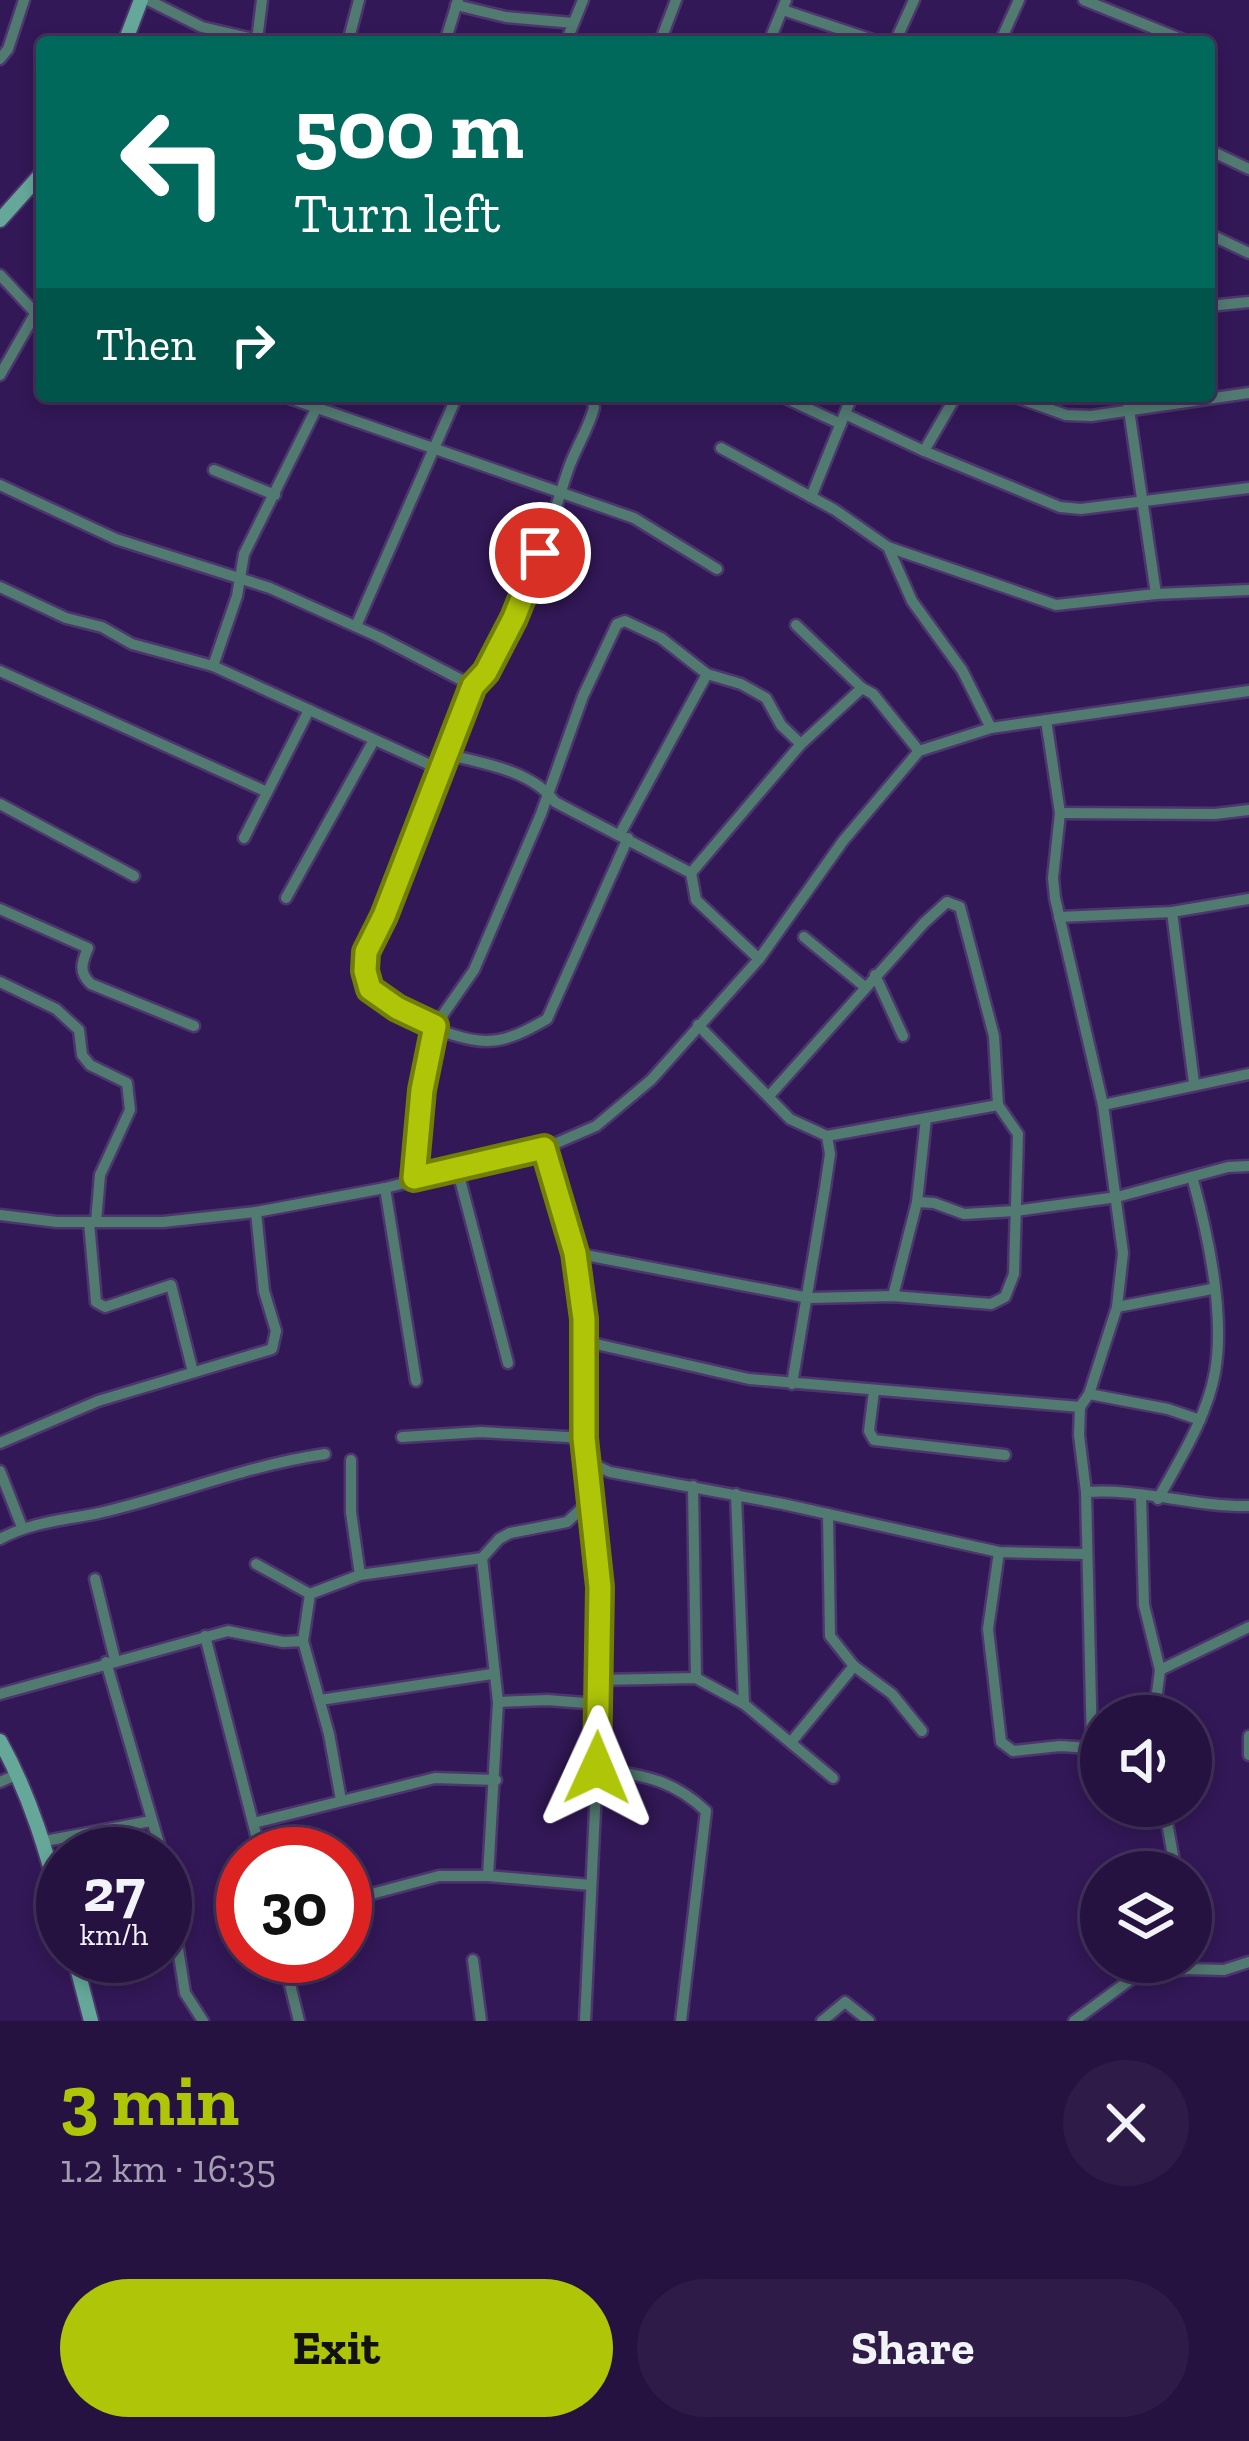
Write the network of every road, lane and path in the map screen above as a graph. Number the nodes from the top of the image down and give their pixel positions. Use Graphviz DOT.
graph roads {
  1 [pos="24,0"];
  2 [pos="145,0"];
  3 [pos="262,0"];
  4 [pos="358,0"];
  5 [pos="583,0"];
  6 [pos="676,0"];
  7 [pos="914,0"];
  8 [pos="1019,0"];
  9 [pos="1084,0"];
  10 [pos="457,3"];
  11 [pos="784,5"];
  12 [pos="574,22"];
  13 [pos="128,36"];
  14 [pos="241,36"];
  15 [pos="263,36"];
  16 [pos="349,36"];
  17 [pos="448,36"];
  18 [pos="568,36"];
  19 [pos="662,36"];
  20 [pos="771,36"];
  21 [pos="864,36"];
  22 [pos="898,36"];
  23 [pos="1003,36"];
  24 [pos="1173,36"];
  25 [pos="0,59"];
  26 [pos="1215,153"];
  27 [pos="1249,170"];
  28 [pos="36,180"];
  29 [pos="0,220"];
  30 [pos="1215,236"];
  31 [pos="1249,253"];
  32 [pos="0,275"];
  33 [pos="1249,302"];
  34 [pos="1215,305"];
  35 [pos="36,315"];
  36 [pos="36,320"];
  37 [pos="0,375"];
  38 [pos="1249,394"];
  39 [pos="1215,399"];
  40 [pos="302,402"];
  41 [pos="454,402"];
  42 [pos="592,402"];
  43 [pos="797,402"];
  44 [pos="850,402"];
  45 [pos="953,402"];
  46 [pos="1030,402"];
  47 [pos="1127,402"];
  48 [pos="1192,402"];
  49 [pos="317,407"];
  50 [pos="1128,411"];
  51 [pos="843,419"];
  52 [pos="435,448"];
  53 [pos="721,448"];
  54 [pos="924,451"];
  55 [pos="214,470"];
  56 [pos="0,485"];
  57 [pos="1249,488"];
  58 [pos="563,494"];
  59 [pos="275,496"];
  60 [pos="811,497"];
  61 [pos="1141,502"];
  62 [pos="888,547"];
  63 [pos="717,569"];
  64 [pos="241,579"];
  65 [pos="0,587"];
  66 [pos="1249,590"];
  67 [pos="1156,594"];
  68 [pos="796,625"];
  69 [pos="356,626"];
  70 [pos="213,666"];
  71 [pos="0,671"];
  72 [pos="707,674"];
  73 [pos="473,686"];
  74 [pos="862,688"];
  75 [pos="1248,695"];
  76 [pos="309,710"];
  77 [pos="1046,720"];
  78 [pos="991,728"];
  79 [pos="374,740"];
  80 [pos="801,744"];
  81 [pos="919,751"];
  82 [pos="445,754"];
  83 [pos="439,769"];
  84 [pos="546,790"];
  85 [pos="267,792"];
  86 [pos="0,804"];
  87 [pos="1249,810"];
  88 [pos="1060,813"];
  89 [pos="624,836"];
  90 [pos="244,838"];
  91 [pos="691,873"];
  92 [pos="134,876"];
  93 [pos="286,898"];
  94 [pos="1248,903"];
  95 [pos="0,909"];
  96 [pos="1172,912"];
  97 [pos="1059,917"];
  98 [pos="804,937"];
  99 [pos="758,959"];
  100 [pos="875,975"];
  101 [pos="0,982"];
  102 [pos="865,987"];
  103 [pos="698,1025"];
  104 [pos="194,1026"];
  105 [pos="435,1026"];
  106 [pos="903,1036"];
  107 [pos="1249,1074"];
  108 [pos="1194,1083"];
  109 [pos="770,1096"];
  110 [pos="998,1105"];
  111 [pos="1103,1105"];
  112 [pos="926,1118"];
  113 [pos="827,1136"];
  114 [pos="544,1148"];
  115 [pos="1249,1166"];
  116 [pos="458,1168"];
  117 [pos="414,1178"];
  118 [pos="1193,1180"];
  119 [pos="385,1188"];
  120 [pos="1117,1197"];
  121 [pos="916,1202"];
  122 [pos="1015,1211"];
  123 [pos="256,1212"];
  124 [pos="0,1215"];
  125 [pos="92,1222"];
  126 [pos="575,1253"];
  127 [pos="1212,1289"];
  128 [pos="893,1296"];
  129 [pos="809,1298"];
  130 [pos="1117,1307"];
  131 [pos="583,1341"];
  132 [pos="508,1364"];
  133 [pos="193,1372"];
  134 [pos="416,1381"];
  135 [pos="792,1384"];
  136 [pos="874,1391"];
  137 [pos="1089,1394"];
  138 [pos="1080,1407"];
  139 [pos="1200,1420"];
  140 [pos="402,1438"];
  141 [pos="584,1438"];
  142 [pos="0,1443"];
  143 [pos="325,1454"];
  144 [pos="1005,1455"];
  145 [pos="351,1460"];
  146 [pos="589,1462"];
  147 [pos="0,1471"];
  148 [pos="610,1472"];
  149 [pos="693,1486"];
  150 [pos="592,1492"];
  151 [pos="1086,1492"];
  152 [pos="736,1494"];
  153 [pos="1141,1496"];
  154 [pos="1159,1498"];
  155 [pos="1249,1506"];
  156 [pos="828,1514"];
  157 [pos="22,1527"];
  158 [pos="0,1539"];
  159 [pos="999,1552"];
  160 [pos="1085,1554"];
  161 [pos="482,1558"];
  162 [pos="256,1564"];
  163 [pos="360,1575"];
  164 [pos="94,1579"];
  165 [pos="310,1594"];
  166 [pos="1249,1627"];
  167 [pos="206,1636"];
  168 [pos="303,1641"];
  169 [pos="111,1660"];
  170 [pos="854,1666"];
  171 [pos="1160,1670"];
  172 [pos="492,1674"];
  173 [pos="695,1678"];
  174 [pos="599,1680"];
  175 [pos="0,1694"];
  176 [pos="1095,1695"];
  177 [pos="1157,1695"];
  178 [pos="320,1700"];
  179 [pos="498,1702"];
  180 [pos="598,1704"];
  181 [pos="744,1704"];
  182 [pos="922,1730"];
  183 [pos="1249,1736"];
  184 [pos="0,1741"];
  185 [pos="792,1742"];
  186 [pos="1080,1747"];
  187 [pos="1249,1755"];
  188 [pos="597,1768"];
  189 [pos="18,1774"];
  190 [pos="833,1778"];
  191 [pos="496,1780"];
  192 [pos="0,1782"];
  193 [pos="341,1800"];
  194 [pos="151,1822"];
  195 [pos="254,1823"];
  196 [pos="40,1827"];
  197 [pos="122,1827"];
  198 [pos="153,1827"];
  199 [pos="255,1827"];
  200 [pos="488,1876"];
  201 [pos="591,1885"];
  202 [pos="372,1893"];
  203 [pos="473,1960"];
  204 [pos="1249,1962"];
  205 [pos="1212,1968"];
  206 [pos="81,1983"];
  207 [pos="183,1983"];
  208 [pos="290,1983"];
  209 [pos="1126,1983"];
  210 [pos="91,2021"];
  211 [pos="203,2021"];
  212 [pos="299,2021"];
  213 [pos="481,2021"];
  214 [pos="585,2021"];
  215 [pos="681,2021"];
  216 [pos="823,2021"];
  217 [pos="869,2021"];
  218 [pos="1074,2021"];
  1 -- 25 [label="street"];
  2 -- 13 [label="main road"];
  2 -- 14 [label="street"];
  3 -- 15 [label="street"];
  4 -- 16 [label="street"];
  5 -- 12 [label="street"];
  6 -- 19 [label="street"];
  7 -- 22 [label="street"];
  8 -- 23 [label="street"];
  9 -- 24 [label="street"];
  10 -- 12 [label="street"];
  10 -- 17 [label="street"];
  11 -- 20 [label="street"];
  11 -- 21 [label="street"];
  12 -- 18 [label="street"];
  26 -- 27 [label="street"];
  28 -- 29 [label="main road"];
  30 -- 31 [label="street"];
  32 -- 35 [label="street"];
  33 -- 34 [label="street"];
  36 -- 37 [label="street"];
  38 -- 39 [label="street"];
  40 -- 49 [label="street"];
  41 -- 52 [label="street"];
  42 -- 58 [label="street"];
  43 -- 51 [label="street"];
  44 -- 51 [label="street"];
  45 -- 54 [label="street"];
  46 -- 50 [label="street"];
  47 -- 50 [label="street"];
  48 -- 50 [label="street"];
  49 -- 52 [label="street"];
  49 -- 59 [label="street"];
  50 -- 61 [label="street"];
  51 -- 54 [label="street"];
  51 -- 60 [label="street"];
  52 -- 58 [label="street"];
  52 -- 69 [label="street"];
  53 -- 60 [label="street"];
  54 -- 61 [label="street"];
  55 -- 59 [label="street"];
  56 -- 64 [label="street"];
  57 -- 61 [label="street"];
  58 -- 63 [label="street"];
  58 -- 73 [label="street"];
  59 -- 64 [label="street"];
  60 -- 62 [label="street"];
  61 -- 67 [label="street"];
  62 -- 67 [label="street"];
  62 -- 78 [label="street"];
  64 -- 69 [label="street"];
  64 -- 70 [label="street"];
  65 -- 70 [label="street"];
  66 -- 67 [label="street"];
  68 -- 74 [label="street"];
  69 -- 73 [label="street"];
  70 -- 76 [label="street"];
  71 -- 85 [label="street"];
  72 -- 80 [label="street"];
  72 -- 84 [label="street"];
  72 -- 89 [label="street"];
  73 -- 82 [label="street"];
  74 -- 80 [label="street"];
  74 -- 81 [label="street"];
  75 -- 77 [label="street"];
  76 -- 79 [label="street"];
  76 -- 85 [label="street"];
  77 -- 78 [label="street"];
  77 -- 88 [label="street"];
  78 -- 81 [label="street"];
  79 -- 83 [label="street"];
  79 -- 93 [label="street"];
  80 -- 91 [label="street"];
  81 -- 99 [label="street"];
  82 -- 83 [label="street"];
  82 -- 84 [label="street"];
  83 -- 105 [label="street"];
  84 -- 89 [label="street"];
  84 -- 105 [label="street"];
  85 -- 90 [label="street"];
  86 -- 92 [label="street"];
  87 -- 88 [label="street"];
  88 -- 97 [label="street"];
  89 -- 91 [label="street"];
  89 -- 105 [label="street"];
  91 -- 99 [label="street"];
  94 -- 96 [label="street"];
  95 -- 104 [label="street"];
  96 -- 97 [label="street"];
  96 -- 108 [label="street"];
  97 -- 111 [label="street"];
  98 -- 102 [label="street"];
  99 -- 103 [label="street"];
  100 -- 102 [label="street"];
  100 -- 106 [label="street"];
  100 -- 110 [label="street"];
  101 -- 125 [label="street"];
  102 -- 109 [label="street"];
  103 -- 109 [label="street"];
  103 -- 114 [label="street"];
  105 -- 117 [label="street"];
  107 -- 108 [label="street"];
  108 -- 111 [label="street"];
  109 -- 113 [label="street"];
  110 -- 112 [label="street"];
  110 -- 122 [label="street"];
  111 -- 120 [label="street"];
  112 -- 113 [label="street"];
  112 -- 121 [label="street"];
  113 -- 129 [label="street"];
  114 -- 116 [label="street"];
  114 -- 126 [label="street"];
  115 -- 118 [label="street"];
  116 -- 117 [label="street"];
  116 -- 132 [label="street"];
  117 -- 119 [label="street"];
  118 -- 120 [label="street"];
  118 -- 127 [label="street"];
  119 -- 123 [label="street"];
  119 -- 134 [label="street"];
  120 -- 122 [label="street"];
  120 -- 130 [label="street"];
  121 -- 122 [label="street"];
  121 -- 128 [label="street"];
  122 -- 128 [label="street"];
  123 -- 125 [label="street"];
  123 -- 133 [label="street"];
  124 -- 125 [label="street"];
  125 -- 133 [label="street"];
  126 -- 129 [label="street"];
  126 -- 131 [label="street"];
  127 -- 130 [label="street"];
  127 -- 139 [label="street"];
  128 -- 129 [label="street"];
  129 -- 135 [label="street"];
  130 -- 137 [label="street"];
  131 -- 135 [label="street"];
  131 -- 141 [label="street"];
  133 -- 142 [label="street"];
  135 -- 136 [label="street"];
  136 -- 138 [label="street"];
  136 -- 144 [label="street"];
  137 -- 138 [label="street"];
  137 -- 139 [label="street"];
  138 -- 151 [label="street"];
  139 -- 154 [label="street"];
  140 -- 141 [label="street"];
  141 -- 146 [label="street"];
  143 -- 157 [label="street"];
  145 -- 163 [label="street"];
  146 -- 148 [label="street"];
  146 -- 150 [label="street"];
  147 -- 157 [label="street"];
  148 -- 149 [label="street"];
  148 -- 150 [label="street"];
  149 -- 152 [label="street"];
  149 -- 173 [label="street"];
  150 -- 161 [label="street"];
  150 -- 174 [label="street"];
  151 -- 153 [label="street"];
  151 -- 160 [label="street"];
  152 -- 156 [label="street"];
  152 -- 181 [label="street"];
  153 -- 154 [label="street"];
  153 -- 171 [label="street"];
  154 -- 155 [label="street"];
  156 -- 159 [label="street"];
  156 -- 170 [label="street"];
  157 -- 158 [label="street"];
  159 -- 160 [label="street"];
  159 -- 186 [label="street"];
  160 -- 176 [label="street"];
  161 -- 163 [label="street"];
  161 -- 172 [label="street"];
  162 -- 165 [label="street"];
  163 -- 165 [label="street"];
  164 -- 169 [label="street"];
  165 -- 168 [label="street"];
  166 -- 171 [label="street"];
  167 -- 168 [label="street"];
  167 -- 169 [label="street"];
  167 -- 195 [label="street"];
  168 -- 178 [label="street"];
  169 -- 175 [label="street"];
  169 -- 194 [label="street"];
  170 -- 182 [label="street"];
  170 -- 185 [label="street"];
  171 -- 177 [label="street"];
  172 -- 178 [label="street"];
  172 -- 179 [label="street"];
  173 -- 174 [label="street"];
  173 -- 181 [label="street"];
  174 -- 180 [label="street"];
  178 -- 193 [label="street"];
  179 -- 180 [label="street"];
  179 -- 191 [label="street"];
  180 -- 188 [label="street"];
  181 -- 185 [label="street"];
  183 -- 187 [label="street"];
  184 -- 189 [label="main road"];
  185 -- 190 [label="street"];
  188 -- 201 [label="street"];
  188 -- 215 [label="street"];
  189 -- 192 [label="street"];
  189 -- 196 [label="main road"];
  191 -- 193 [label="street"];
  191 -- 200 [label="street"];
  193 -- 195 [label="street"];
  194 -- 197 [label="street"];
  194 -- 198 [label="street"];
  195 -- 199 [label="street"];
  200 -- 201 [label="street"];
  200 -- 202 [label="street"];
  201 -- 214 [label="street"];
  203 -- 213 [label="street"];
  204 -- 205 [label="street"];
  206 -- 210 [label="main road"];
  207 -- 211 [label="street"];
  208 -- 212 [label="street"];
  209 -- 218 [label="street"];
  216 -- 217 [label="street"];
}
